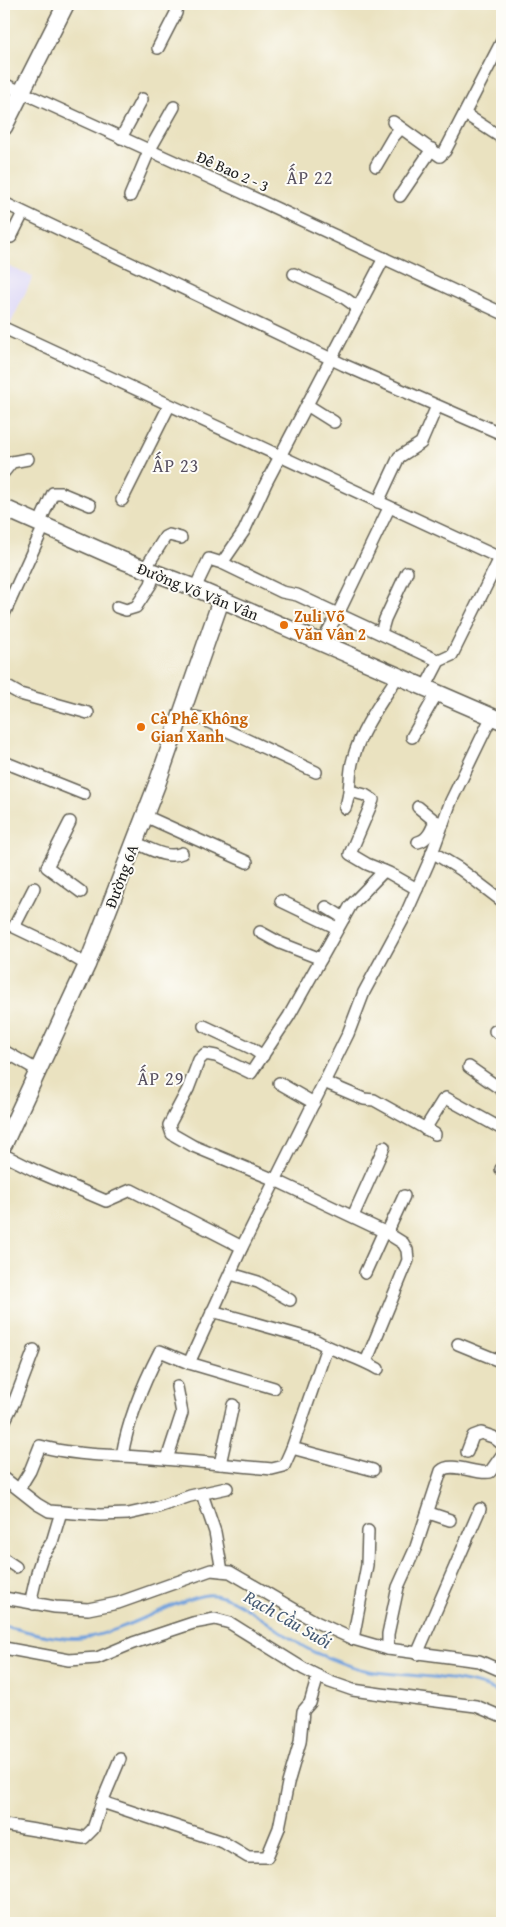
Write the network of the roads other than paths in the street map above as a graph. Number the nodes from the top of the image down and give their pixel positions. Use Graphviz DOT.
graph roads {
  1 [pos="66,4"];
  2 [pos="177,4"];
  3 [pos="502,41"];
  4 [pos="158,48"];
  5 [pos="492,64"];
  6 [pos="502,69"];
  7 [pos="4,84"];
  8 [pos="21,93"];
  9 [pos="142,99"];
  10 [pos="174,107"];
  11 [pos="465,114"];
  12 [pos="4,127"];
  13 [pos="121,138"];
  14 [pos="502,138"];
  15 [pos="432,149"];
  16 [pos="149,150"];
  17 [pos="376,166"];
  18 [pos="130,196"];
  19 [pos="400,196"];
  20 [pos="4,203"];
  21 [pos="23,213"];
  22 [pos="11,237"];
  23 [pos="384,258"];
  24 [pos="294,274"];
  25 [pos="357,307"];
  26 [pos="502,313"];
  27 [pos="4,328"];
  28 [pos="332,359"];
  29 [pos="169,406"];
  30 [pos="307,406"];
  31 [pos="437,406"];
  32 [pos="334,422"];
  33 [pos="502,434"];
  34 [pos="281,458"];
  35 [pos="28,460"];
  36 [pos="4,472"];
  37 [pos="122,500"];
  38 [pos="378,502"];
  39 [pos="90,505"];
  40 [pos="4,508"];
  41 [pos="390,508"];
  42 [pos="42,525"];
  43 [pos="181,538"];
  44 [pos="500,556"];
  45 [pos="222,563"];
  46 [pos="149,571"];
  47 [pos="407,572"];
  48 [pos="196,588"];
  49 [pos="9,590"];
  50 [pos="221,600"];
  51 [pos="117,608"];
  52 [pos="4,614"];
  53 [pos="338,614"];
  54 [pos="381,633"];
  55 [pos="321,643"];
  56 [pos="440,661"];
  57 [pos="398,676"];
  58 [pos="4,685"];
  59 [pos="431,691"];
  60 [pos="88,713"];
  61 [pos="181,715"];
  62 [pos="497,718"];
  63 [pos="412,737"];
  64 [pos="4,762"];
  65 [pos="316,772"];
  66 [pos="350,792"];
  67 [pos="84,794"];
  68 [pos="418,807"];
  69 [pos="345,808"];
  70 [pos="145,816"];
  71 [pos="70,822"];
  72 [pos="439,823"];
  73 [pos="134,842"];
  74 [pos="418,842"];
  75 [pos="432,852"];
  76 [pos="182,853"];
  77 [pos="247,862"];
  78 [pos="384,870"];
  79 [pos="34,888"];
  80 [pos="417,889"];
  81 [pos="81,892"];
  82 [pos="502,900"];
  83 [pos="281,901"];
  84 [pos="326,907"];
  85 [pos="344,918"];
  86 [pos="337,928"];
  87 [pos="260,932"];
  88 [pos="321,959"];
  89 [pos="87,965"];
  90 [pos="204,1026"];
  91 [pos="4,1051"];
  92 [pos="263,1056"];
  93 [pos="469,1067"];
  94 [pos="39,1071"];
  95 [pos="324,1082"];
  96 [pos="279,1083"];
  97 [pos="502,1090"];
  98 [pos="314,1103"];
  99 [pos="502,1129"];
  100 [pos="4,1144"];
  101 [pos="384,1147"];
  102 [pos="4,1155"];
  103 [pos="275,1180"];
  104 [pos="404,1196"];
  105 [pos="353,1216"];
  106 [pos="386,1232"];
  107 [pos="242,1247"];
  108 [pos="365,1272"];
  109 [pos="231,1274"];
  110 [pos="290,1300"];
  111 [pos="212,1311"];
  112 [pos="458,1344"];
  113 [pos="327,1347"];
  114 [pos="34,1350"];
  115 [pos="366,1362"];
  116 [pos="502,1362"];
  117 [pos="189,1363"];
  118 [pos="378,1369"];
  119 [pos="177,1387"];
  120 [pos="274,1388"];
  121 [pos="233,1405"];
  122 [pos="4,1422"];
  123 [pos="502,1444"];
  124 [pos="292,1448"];
  125 [pos="467,1452"];
  126 [pos="502,1455"];
  127 [pos="122,1456"];
  128 [pos="166,1459"];
  129 [pos="220,1464"];
  130 [pos="372,1470"];
  131 [pos="4,1478"];
  132 [pos="227,1488"];
  133 [pos="19,1489"];
  134 [pos="202,1494"];
  135 [pos="480,1509"];
  136 [pos="61,1512"];
  137 [pos="429,1513"];
  138 [pos="450,1520"];
  139 [pos="368,1531"];
  140 [pos="4,1559"];
  141 [pos="16,1567"];
  142 [pos="222,1571"];
  143 [pos="4,1598"];
  144 [pos="34,1604"];
  145 [pos="352,1640"];
  146 [pos="4,1648"];
  147 [pos="388,1649"];
  148 [pos="417,1654"];
  149 [pos="502,1671"];
  150 [pos="318,1676"];
  151 [pos="502,1717"];
  152 [pos="120,1759"];
  153 [pos="102,1802"];
  154 [pos="4,1825"];
  1 -- 8 [label="street"];
  2 -- 4 [label="street"];
  3 -- 5 [label="street"];
  5 -- 6 [label="street"];
  5 -- 11 [label="street"];
  7 -- 8 [label="street, Đê Bao 2 - 3"];
  8 -- 12 [label="street"];
  8 -- 13 [label="street, Đê Bao 2 - 3"];
  9 -- 13 [label="street"];
  10 -- 16 [label="street"];
  11 -- 14 [label="street"];
  11 -- 15 [label="street"];
  13 -- 16 [label="street, Đê Bao 2 - 3"];
  15 -- 17 [label="street"];
  15 -- 19 [label="street"];
  16 -- 18 [label="street"];
  16 -- 23 [label="street, Đê Bao 2 - 3"];
  20 -- 21 [label="street"];
  21 -- 22 [label="street"];
  21 -- 28 [label="street"];
  23 -- 25 [label="street"];
  23 -- 26 [label="street, Đê Bao 2 - 3"];
  24 -- 25 [label="street"];
  25 -- 28 [label="street"];
  27 -- 29 [label="street"];
  28 -- 30 [label="street"];
  28 -- 31 [label="street"];
  29 -- 34 [label="street"];
  29 -- 37 [label="street"];
  30 -- 32 [label="street"];
  30 -- 34 [label="street"];
  31 -- 33 [label="street"];
  31 -- 38 [label="street"];
  34 -- 38 [label="street"];
  34 -- 45 [label="street"];
  35 -- 36 [label="street"];
  38 -- 41 [label="street"];
  39 -- 42 [label="street"];
  40 -- 42 [label="street, Đường Võ Văn Vân"];
  41 -- 44 [label="street"];
  41 -- 53 [label="street"];
  42 -- 46 [label="street, Đường Võ Văn Vân"];
  42 -- 49 [label="street"];
  43 -- 46 [label="street"];
  44 -- 56 [label="street"];
  45 -- 48 [label="street"];
  45 -- 53 [label="street"];
  46 -- 48 [label="street, Đường Võ Văn Vân"];
  46 -- 51 [label="street"];
  47 -- 54 [label="street"];
  48 -- 50 [label="street, Đường Võ Văn Vân"];
  49 -- 52 [label="street"];
  50 -- 55 [label="street, Đường Võ Văn Vân"];
  50 -- 61 [label="street, Đường 6A"];
  53 -- 54 [label="street"];
  53 -- 55 [label="street"];
  54 -- 56 [label="street"];
  55 -- 57 [label="street, Đường Võ Văn Vân"];
  56 -- 59 [label="street"];
  57 -- 59 [label="street, Đường Võ Văn Vân"];
  57 -- 66 [label="street"];
  58 -- 60 [label="street"];
  59 -- 62 [label="street, Đường Võ Văn Vân"];
  59 -- 63 [label="street"];
  61 -- 65 [label="street"];
  61 -- 70 [label="street, Đường 6A"];
  62 -- 72 [label="street"];
  64 -- 67 [label="street"];
  66 -- 69 [label="street"];
  66 -- 78 [label="street"];
  68 -- 72 [label="street"];
  70 -- 73 [label="street, Đường 6A"];
  70 -- 77 [label="street"];
  71 -- 81 [label="street"];
  72 -- 74 [label="street"];
  72 -- 75 [label="street"];
  73 -- 76 [label="street"];
  73 -- 89 [label="street, Đường 6A"];
  75 -- 80 [label="street"];
  75 -- 82 [label="street"];
  78 -- 80 [label="street"];
  78 -- 85 [label="street"];
  79 -- 89 [label="street"];
  80 -- 95 [label="street"];
  83 -- 86 [label="street"];
  84 -- 85 [label="street"];
  85 -- 86 [label="street"];
  86 -- 88 [label="street"];
  87 -- 88 [label="street"];
  88 -- 92 [label="street"];
  89 -- 94 [label="street, Đường 6A"];
  90 -- 92 [label="street"];
  91 -- 94 [label="street"];
  92 -- 103 [label="street"];
  93 -- 97 [label="street"];
  94 -- 100 [label="street, Đường 6A"];
  95 -- 98 [label="street"];
  95 -- 99 [label="street"];
  96 -- 98 [label="street"];
  98 -- 103 [label="street"];
  101 -- 105 [label="street"];
  102 -- 107 [label="street"];
  103 -- 105 [label="street"];
  103 -- 107 [label="street"];
  104 -- 106 [label="street"];
  105 -- 106 [label="street"];
  106 -- 108 [label="street"];
  106 -- 115 [label="street"];
  107 -- 109 [label="street"];
  109 -- 110 [label="street"];
  109 -- 111 [label="street"];
  111 -- 113 [label="street"];
  111 -- 117 [label="street"];
  112 -- 116 [label="street"];
  113 -- 115 [label="street"];
  113 -- 124 [label="street"];
  114 -- 122 [label="street"];
  115 -- 118 [label="street"];
  117 -- 120 [label="street"];
  117 -- 127 [label="street"];
  119 -- 128 [label="street"];
  121 -- 129 [label="street"];
  123 -- 125 [label="street"];
  124 -- 129 [label="street"];
  124 -- 130 [label="street"];
  126 -- 137 [label="street"];
  127 -- 128 [label="street"];
  127 -- 133 [label="street"];
  128 -- 129 [label="street"];
  131 -- 133 [label="street"];
  132 -- 134 [label="street"];
  133 -- 136 [label="street"];
  134 -- 136 [label="street"];
  134 -- 142 [label="street"];
  135 -- 148 [label="street"];
  136 -- 144 [label="street"];
  137 -- 138 [label="street"];
  137 -- 147 [label="street"];
  139 -- 145 [label="street"];
  140 -- 141 [label="street"];
  142 -- 144 [label="street"];
  142 -- 145 [label="street"];
  143 -- 144 [label="street"];
  145 -- 147 [label="street"];
  146 -- 150 [label="street"];
  147 -- 148 [label="street"];
  148 -- 149 [label="street"];
  150 -- 151 [label="street"];
  150 -- 153 [label="street"];
  152 -- 153 [label="street"];
  153 -- 154 [label="street"];
}
